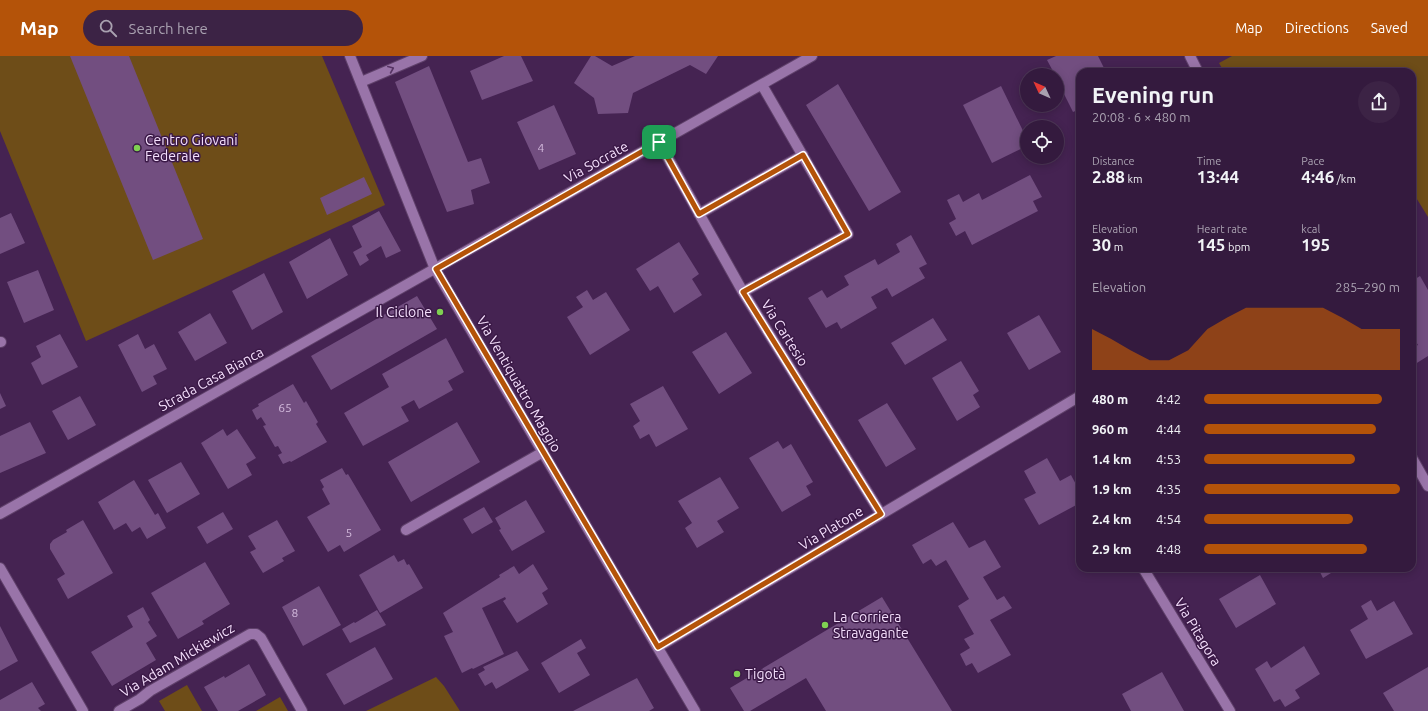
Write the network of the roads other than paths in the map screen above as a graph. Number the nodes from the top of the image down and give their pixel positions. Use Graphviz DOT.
graph roads {
  1 [pos="350,56"];
  2 [pos="422,56"];
  3 [pos="812,56"];
  4 [pos="1190,56"];
  5 [pos="1196,68"];
  6 [pos="361,82"];
  7 [pos="762,84"];
  8 [pos="659,142"];
  9 [pos="803,155"];
  10 [pos="699,214"];
  11 [pos="436,269"];
  12 [pos="743,292"];
  13 [pos="1076,398"];
  14 [pos="543,452"];
  15 [pos="1416,465"];
  16 [pos="1428,486"];
  17 [pos="0,514"];
  18 [pos="881,514"];
  19 [pos="406,530"];
  20 [pos="0,568"];
  21 [pos="1145,572"];
  22 [pos="658,647"];
  23 [pos="83,711"];
  24 [pos="119,711"];
  25 [pos="302,711"];
  26 [pos="695,711"];
  27 [pos="1230,711"];
  1 -- 6 [label="street, Via Ventiquattro Maggio"];
  6 -- 2 [label="street, one-way"];
  3 -- 7 [label="street, Via Socrate"];
  4 -- 5 [label="street"];
  6 -- 11 [label="street, Via Ventiquattro Maggio"];
  7 -- 8 [label="street, Via Socrate"];
  7 -- 9 [label="street"];
  8 -- 10 [label="street, Via Cartesio"];
  8 -- 11 [label="street, Via Socrate"];
  9 -- 10 [label="street"];
  9 -- 12 [label="street"];
  10 -- 12 [label="street, Via Cartesio"];
  11 -- 14 [label="street, Via Ventiquattro Maggio"];
  11 -- 17 [label="street, Strada Casa Bianca"];
  12 -- 18 [label="street, Via Cartesio"];
  13 -- 18 [label="street, Via Platone"];
  14 -- 19 [label="street"];
  14 -- 22 [label="street, Via Ventiquattro Maggio"];
  15 -- 16 [label="street"];
  18 -- 22 [label="street, Via Platone"];
  20 -- 23 [label="street"];
  21 -- 27 [label="street, Via Pitagora"];
  22 -- 26 [label="street, Via Ventiquattro Maggio"];
  24 -- 25 [label="street, Via Adam Mickiewicz"];
}
